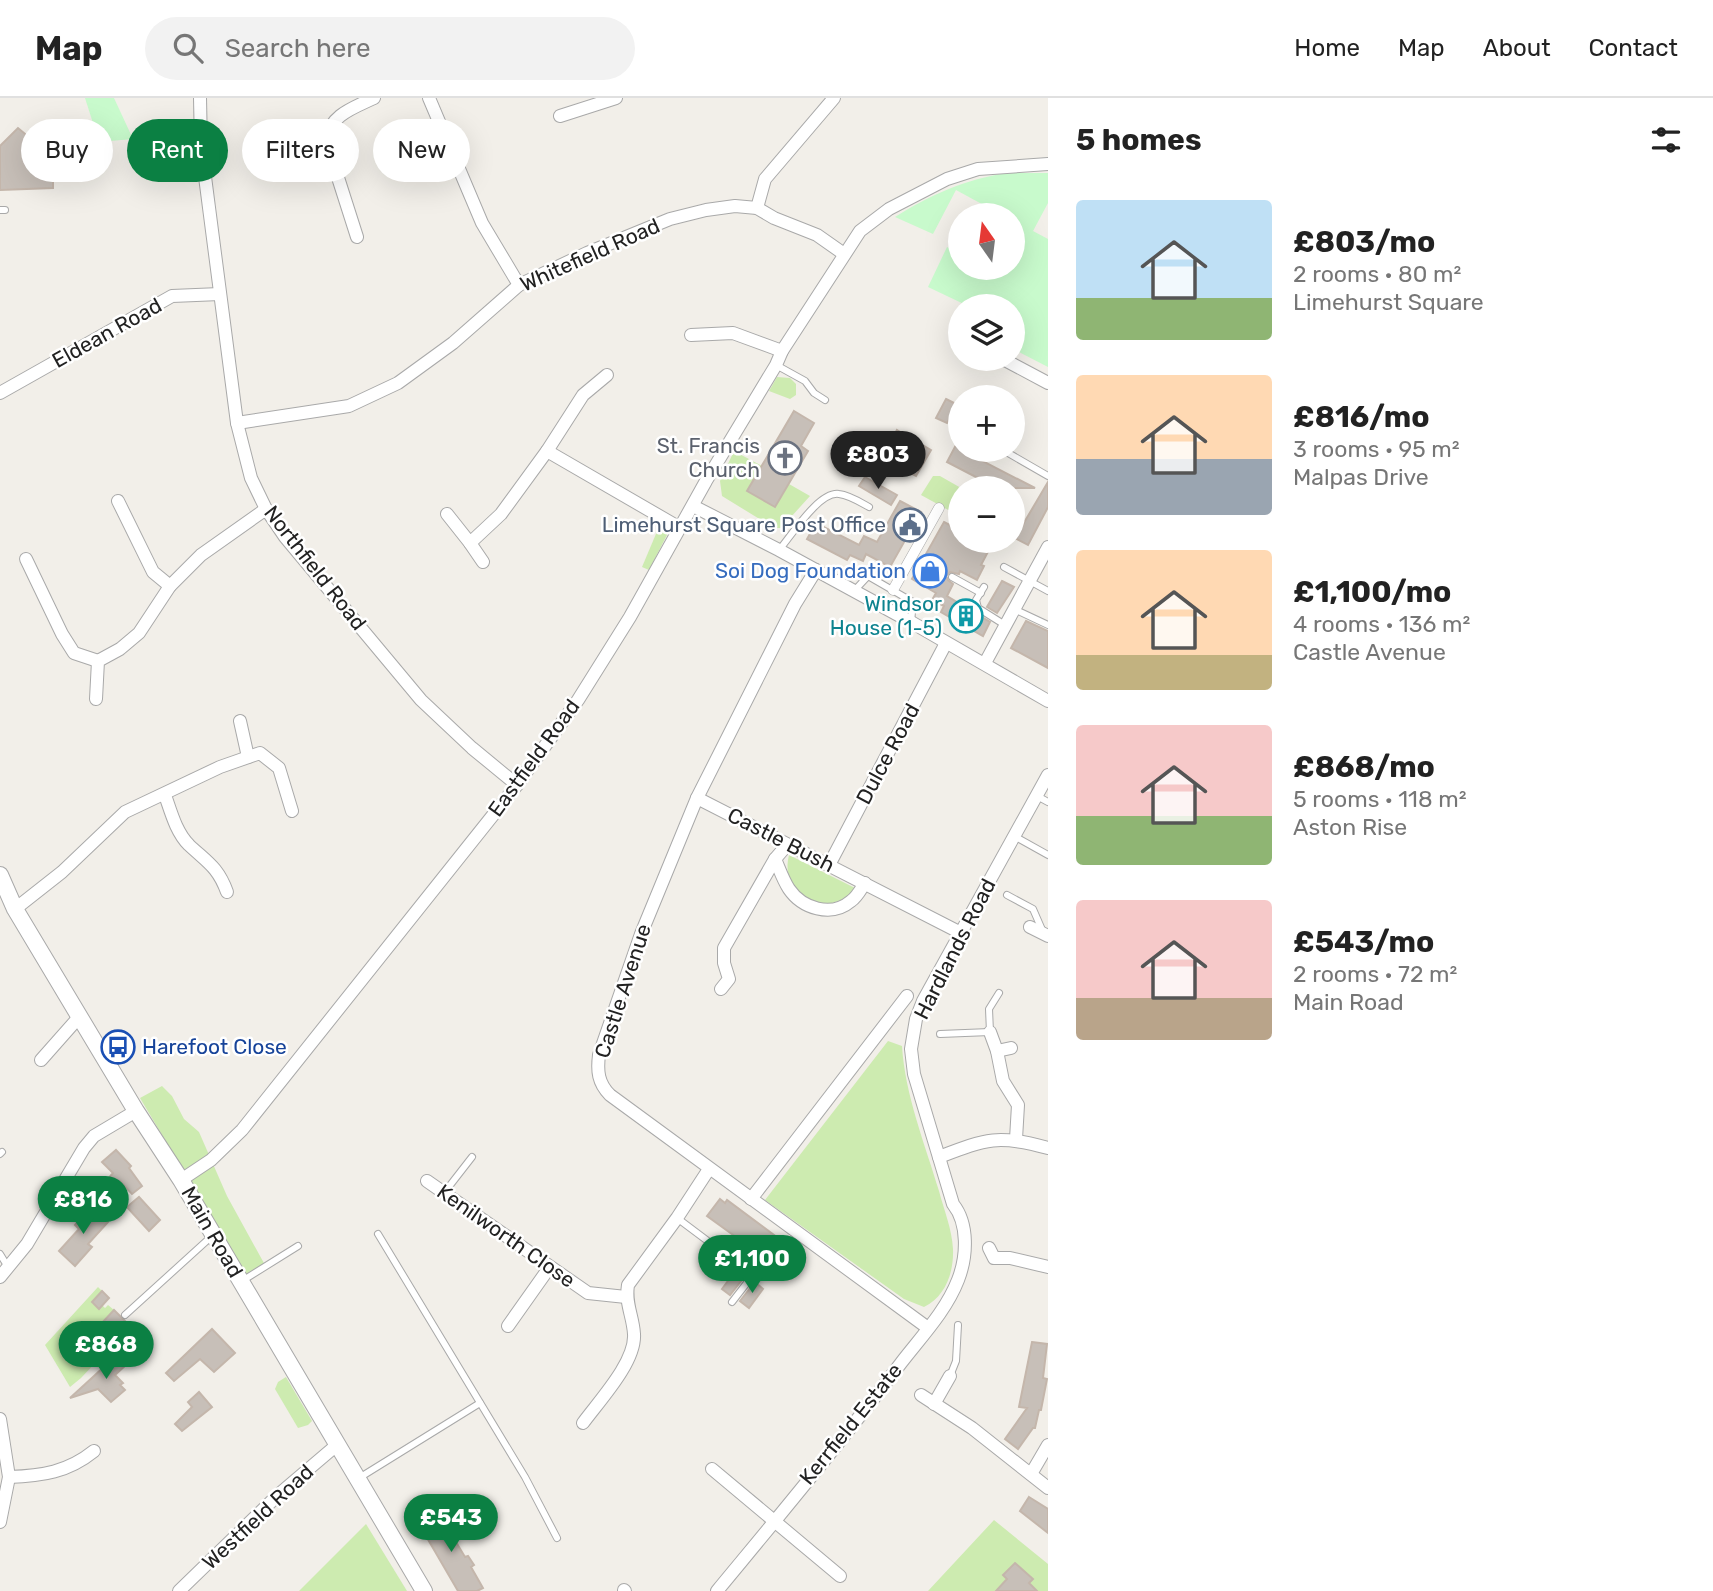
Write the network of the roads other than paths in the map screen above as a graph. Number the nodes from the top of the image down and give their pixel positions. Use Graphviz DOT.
graph roads {
  1 [pos="200,98"];
  2 [pos="374,98"];
  3 [pos="429,98"];
  4 [pos="834,98"];
  5 [pos="612,99"];
  6 [pos="560,116"];
  7 [pos="1048,164"];
  8 [pos="757,208"];
  9 [pos="357,237"];
  10 [pos="844,254"];
  11 [pos="519,285"];
  12 [pos="220,294"];
  13 [pos="691,335"];
  14 [pos="782,351"];
  15 [pos="776,365"];
  16 [pos="1025,371"];
  17 [pos="607,375"];
  18 [pos="1048,383"];
  19 [pos="0,393"];
  20 [pos="825,400"];
  21 [pos="237,423"];
  22 [pos="547,451"];
  23 [pos="1024,462"];
  24 [pos="1048,476"];
  25 [pos="118,501"];
  26 [pos="693,506"];
  27 [pos="869,507"];
  28 [pos="939,508"];
  29 [pos="266,509"];
  30 [pos="447,514"];
  31 [pos="680,528"];
  32 [pos="470,543"];
  33 [pos="1048,547"];
  34 [pos="779,550"];
  35 [pos="26,559"];
  36 [pos="483,562"];
  37 [pos="1004,567"];
  38 [pos="816,570"];
  39 [pos="952,577"];
  40 [pos="1030,582"];
  41 [pos="170,586"];
  42 [pos="893,590"];
  43 [pos="854,591"];
  44 [pos="1048,591"];
  45 [pos="1014,609"];
  46 [pos="911,622"];
  47 [pos="1005,625"];
  48 [pos="1048,625"];
  49 [pos="946,643"];
  50 [pos="98,661"];
  51 [pos="985,663"];
  52 [pos="96,699"];
  53 [pos="1048,701"];
  54 [pos="240,721"];
  55 [pos="248,757"];
  56 [pos="1048,775"];
  57 [pos="517,785"];
  58 [pos="165,795"];
  59 [pos="697,798"];
  60 [pos="1042,799"];
  61 [pos="292,811"];
  62 [pos="1014,836"];
  63 [pos="788,845"];
  64 [pos="1048,855"];
  65 [pos="775,859"];
  66 [pos="829,865"];
  67 [pos="0,874"];
  68 [pos="864,883"];
  69 [pos="227,892"];
  70 [pos="1007,895"];
  71 [pos="15,909"];
  72 [pos="1030,927"];
  73 [pos="961,933"];
  74 [pos="1047,933"];
  75 [pos="730,982"];
  76 [pos="999,993"];
  77 [pos="907,996"];
  78 [pos="79,1017"];
  79 [pos="990,1032"];
  80 [pos="940,1034"];
  81 [pos="1011,1048"];
  82 [pos="997,1051"];
  83 [pos="41,1059"];
  84 [pos="136,1111"];
  85 [pos="1016,1139"];
  86 [pos="1048,1148"];
  87 [pos="471,1157"];
  88 [pos="939,1157"];
  89 [pos="709,1169"];
  90 [pos="181,1180"];
  91 [pos="427,1181"];
  92 [pos="444,1194"];
  93 [pos="751,1199"];
  94 [pos="677,1218"];
  95 [pos="378,1234"];
  96 [pos="213,1235"];
  97 [pos="298,1247"];
  98 [pos="989,1248"];
  99 [pos="0,1254"];
  100 [pos="1048,1267"];
  101 [pos="550,1268"];
  102 [pos="4,1272"];
  103 [pos="241,1282"];
  104 [pos="626,1297"];
  105 [pos="732,1302"];
  106 [pos="125,1315"];
  107 [pos="958,1325"];
  108 [pos="508,1326"];
  109 [pos="928,1328"];
  110 [pos="950,1376"];
  111 [pos="921,1395"];
  112 [pos="480,1403"];
  113 [pos="934,1404"];
  114 [pos="0,1419"];
  115 [pos="583,1423"];
  116 [pos="338,1444"];
  117 [pos="1048,1445"];
  118 [pos="94,1451"];
  119 [pos="712,1469"];
  120 [pos="1031,1474"];
  121 [pos="9,1477"];
  122 [pos="358,1479"];
  123 [pos="1048,1488"];
  124 [pos="775,1521"];
  125 [pos="0,1522"];
  126 [pos="557,1538"];
  127 [pos="840,1576"];
  128 [pos="179,1591"];
  129 [pos="424,1591"];
  130 [pos="717,1591"];
  1 -- 12 [label="street, Northfield Road"];
  2 -- 9 [label="street"];
  3 -- 11 [label="street"];
  4 -- 8 [label="street"];
  5 -- 6 [label="street"];
  7 -- 10 [label="street, Eastfield Road"];
  8 -- 10 [label="street, Whitefield Road"];
  8 -- 11 [label="street, Whitefield Road"];
  10 -- 14 [label="street, Eastfield Road"];
  11 -- 21 [label="street, Whitefield Road"];
  12 -- 19 [label="street, Eldean Road"];
  12 -- 21 [label="street, Northfield Road"];
  13 -- 14 [label="street"];
  14 -- 15 [label="street, Eastfield Road"];
  15 -- 20 [label="lane"];
  15 -- 26 [label="street, Eastfield Road"];
  16 -- 18 [label="street"];
  17 -- 22 [label="street"];
  21 -- 29 [label="street, Northfield Road"];
  22 -- 31 [label="street"];
  22 -- 32 [label="street"];
  23 -- 24 [label="lane"];
  25 -- 41 [label="street"];
  26 -- 31 [label="street, Eastfield Road"];
  26 -- 34 [label="street"];
  27 -- 34 [label="lane"];
  28 -- 42 [label="street"];
  29 -- 41 [label="street"];
  29 -- 57 [label="street, Northfield Road"];
  30 -- 32 [label="street"];
  31 -- 57 [label="street, Eastfield Road"];
  32 -- 36 [label="street"];
  33 -- 40 [label="street"];
  34 -- 38 [label="street"];
  35 -- 50 [label="street"];
  37 -- 40 [label="lane"];
  38 -- 43 [label="street"];
  38 -- 59 [label="street, Castle Avenue"];
  39 -- 47 [label="lane"];
  40 -- 44 [label="lane"];
  40 -- 45 [label="street"];
  41 -- 50 [label="street"];
  42 -- 43 [label="lane"];
  42 -- 46 [label="lane"];
  43 -- 46 [label="street"];
  45 -- 47 [label="street"];
  45 -- 48 [label="lane"];
  46 -- 49 [label="street"];
  47 -- 51 [label="street"];
  49 -- 51 [label="street"];
  49 -- 66 [label="street, Dulce Road"];
  50 -- 52 [label="street"];
  51 -- 53 [label="street"];
  54 -- 55 [label="street"];
  55 -- 58 [label="street"];
  55 -- 61 [label="street"];
  56 -- 60 [label="street, Hardlands Road"];
  57 -- 90 [label="street, Eastfield Road"];
  58 -- 69 [label="street"];
  58 -- 71 [label="street"];
  59 -- 63 [label="street, Castle Bush"];
  59 -- 89 [label="street, Castle Avenue"];
  60 -- 62 [label="street, Hardlands Road"];
  62 -- 64 [label="lane"];
  62 -- 73 [label="street, Hardlands Road"];
  63 -- 65 [label="street"];
  63 -- 66 [label="street, Castle Bush"];
  65 -- 68 [label="street, Castle Bush"];
  65 -- 75 [label="street"];
  66 -- 68 [label="street, Castle Bush"];
  67 -- 71 [label="street, Main Road"];
  68 -- 73 [label="street, Castle Bush"];
  70 -- 74 [label="lane"];
  71 -- 78 [label="street, Main Road"];
  72 -- 74 [label="street"];
  73 -- 88 [label="street, Hardlands Road"];
  76 -- 79 [label="lane"];
  77 -- 93 [label="street, Hardlands Road"];
  78 -- 83 [label="street"];
  78 -- 84 [label="street, Main Road"];
  79 -- 80 [label="lane"];
  79 -- 82 [label="street"];
  81 -- 82 [label="street"];
  82 -- 85 [label="street"];
  84 -- 90 [label="street, Main Road"];
  84 -- 102 [label="street"];
  85 -- 86 [label="street"];
  85 -- 88 [label="street"];
  87 -- 92 [label="lane"];
  88 -- 109 [label="street, Hardlands Road"];
  89 -- 93 [label="street, Castle Avenue"];
  89 -- 94 [label="street"];
  90 -- 96 [label="street, Main Road"];
  91 -- 92 [label="street, Kenilworth Close"];
  92 -- 101 [label="street, Kenilworth Close"];
  93 -- 109 [label="street, Castle Avenue"];
  94 -- 104 [label="street"];
  94 -- 105 [label="lane"];
  95 -- 112 [label="lane"];
  96 -- 103 [label="street, Main Road"];
  96 -- 106 [label="lane"];
  97 -- 103 [label="lane"];
  98 -- 100 [label="street"];
  99 -- 102 [label="lane"];
  101 -- 104 [label="street, Kenilworth Close"];
  101 -- 108 [label="street"];
  103 -- 116 [label="street, Main Road"];
  104 -- 115 [label="street"];
  107 -- 110 [label="lane"];
  109 -- 124 [label="street, Kerrfield Estate"];
  110 -- 113 [label="street"];
  111 -- 113 [label="street"];
  112 -- 122 [label="lane"];
  112 -- 126 [label="lane"];
  113 -- 120 [label="street"];
  114 -- 121 [label="street"];
  116 -- 122 [label="street, Main Road"];
  116 -- 128 [label="street, Westfield Road"];
  117 -- 120 [label="street"];
  118 -- 121 [label="street"];
  119 -- 124 [label="street"];
  120 -- 123 [label="street"];
  121 -- 125 [label="street"];
  122 -- 129 [label="street, Main Road"];
  124 -- 127 [label="street"];
  124 -- 130 [label="street, Kerrfield Estate"];
}
